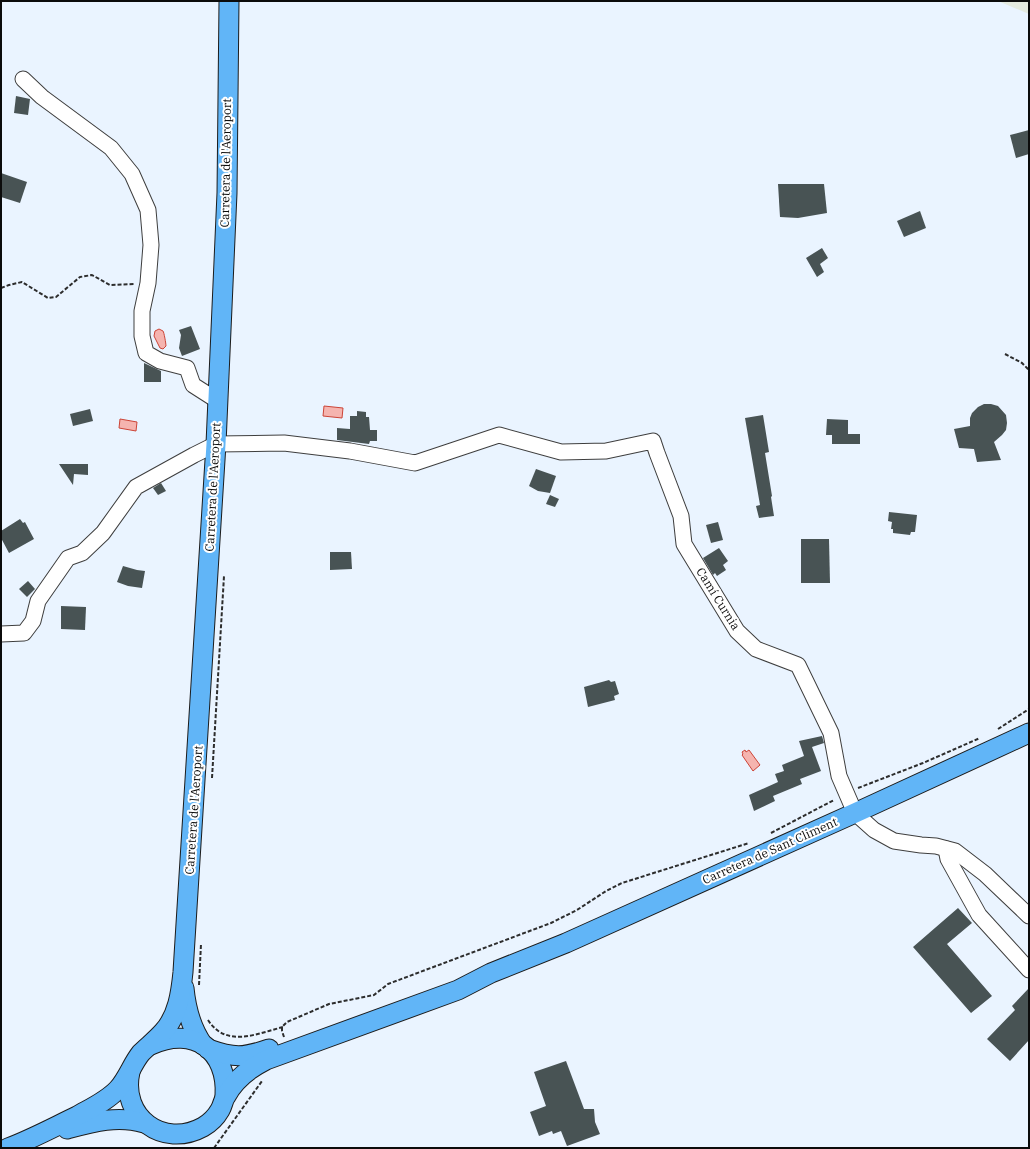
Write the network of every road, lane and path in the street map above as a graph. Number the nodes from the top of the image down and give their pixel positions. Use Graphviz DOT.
graph roads {
  1 [pos="229,1"];
  2 [pos="23,79"];
  3 [pos="148,283"];
  4 [pos="1,288"];
  5 [pos="1005,354"];
  6 [pos="1029,370"];
  7 [pos="218,401"];
  8 [pos="216,444"];
  9 [pos="225,570"];
  10 [pos="1,634"];
  11 [pos="1029,709"];
  12 [pos="994,731"];
  13 [pos="1029,733"];
  14 [pos="984,736"];
  15 [pos="212,781"];
  16 [pos="847,794"];
  17 [pos="855,813"];
  18 [pos="767,835"];
  19 [pos="751,842"];
  20 [pos="946,849"];
  21 [pos="1029,916"];
  22 [pos="202,937"];
  23 [pos="1029,970"];
  24 [pos="183,972"];
  25 [pos="491,973"];
  26 [pos="199,988"];
  27 [pos="206,1018"];
  28 [pos="284,1035"];
  29 [pos="151,1045"];
  30 [pos="205,1047"];
  31 [pos="130,1070"];
  32 [pos="264,1079"];
  33 [pos="225,1096"];
  34 [pos="147,1125"];
  35 [pos="195,1131"];
  36 [pos="15,1145"];
  37 [pos="160,1148"];
  38 [pos="185,1148"];
  39 [pos="214,1148"];
  1 -- 7 [label="main road, Carretera de l'Aeroport"];
  2 -- 3 [label="street"];
  3 -- 4 [label="path"];
  3 -- 7 [label="street"];
  5 -- 6 [label="path"];
  7 -- 8 [label="main road, Carretera de l'Aeroport"];
  8 -- 10 [label="street"];
  8 -- 16 [label="street, Camí Curnia"];
  8 -- 24 [label="main road, Carretera de l'Aeroport"];
  9 -- 15 [label="path"];
  11 -- 12 [label="path"];
  13 -- 17 [label="main road, Carretera de Sant Climent"];
  14 -- 16 [label="path"];
  16 -- 17 [label="street, Camí Curnia"];
  16 -- 18 [label="path"];
  17 -- 20 [label="street"];
  17 -- 25 [label="main road, Carretera de Sant Climent"];
  19 -- 28 [label="path"];
  20 -- 21 [label="street"];
  20 -- 23 [label="street"];
  22 -- 26 [label="path"];
  24 -- 29 [label="main road"];
  24 -- 30 [label="main road"];
  25 -- 28 [label="main road"];
  25 -- 33 [label="main road"];
  27 -- 28 [label="path"];
  28 -- 30 [label="main road"];
  29 -- 30 [label="main road"];
  29 -- 31 [label="main road"];
  30 -- 33 [label="main road"];
  31 -- 34 [label="main road"];
  31 -- 36 [label="main road"];
  32 -- 39 [label="path"];
  33 -- 35 [label="main road"];
  34 -- 35 [label="main road"];
  34 -- 36 [label="main road"];
  34 -- 37 [label="main road"];
  35 -- 38 [label="main road"];
}
